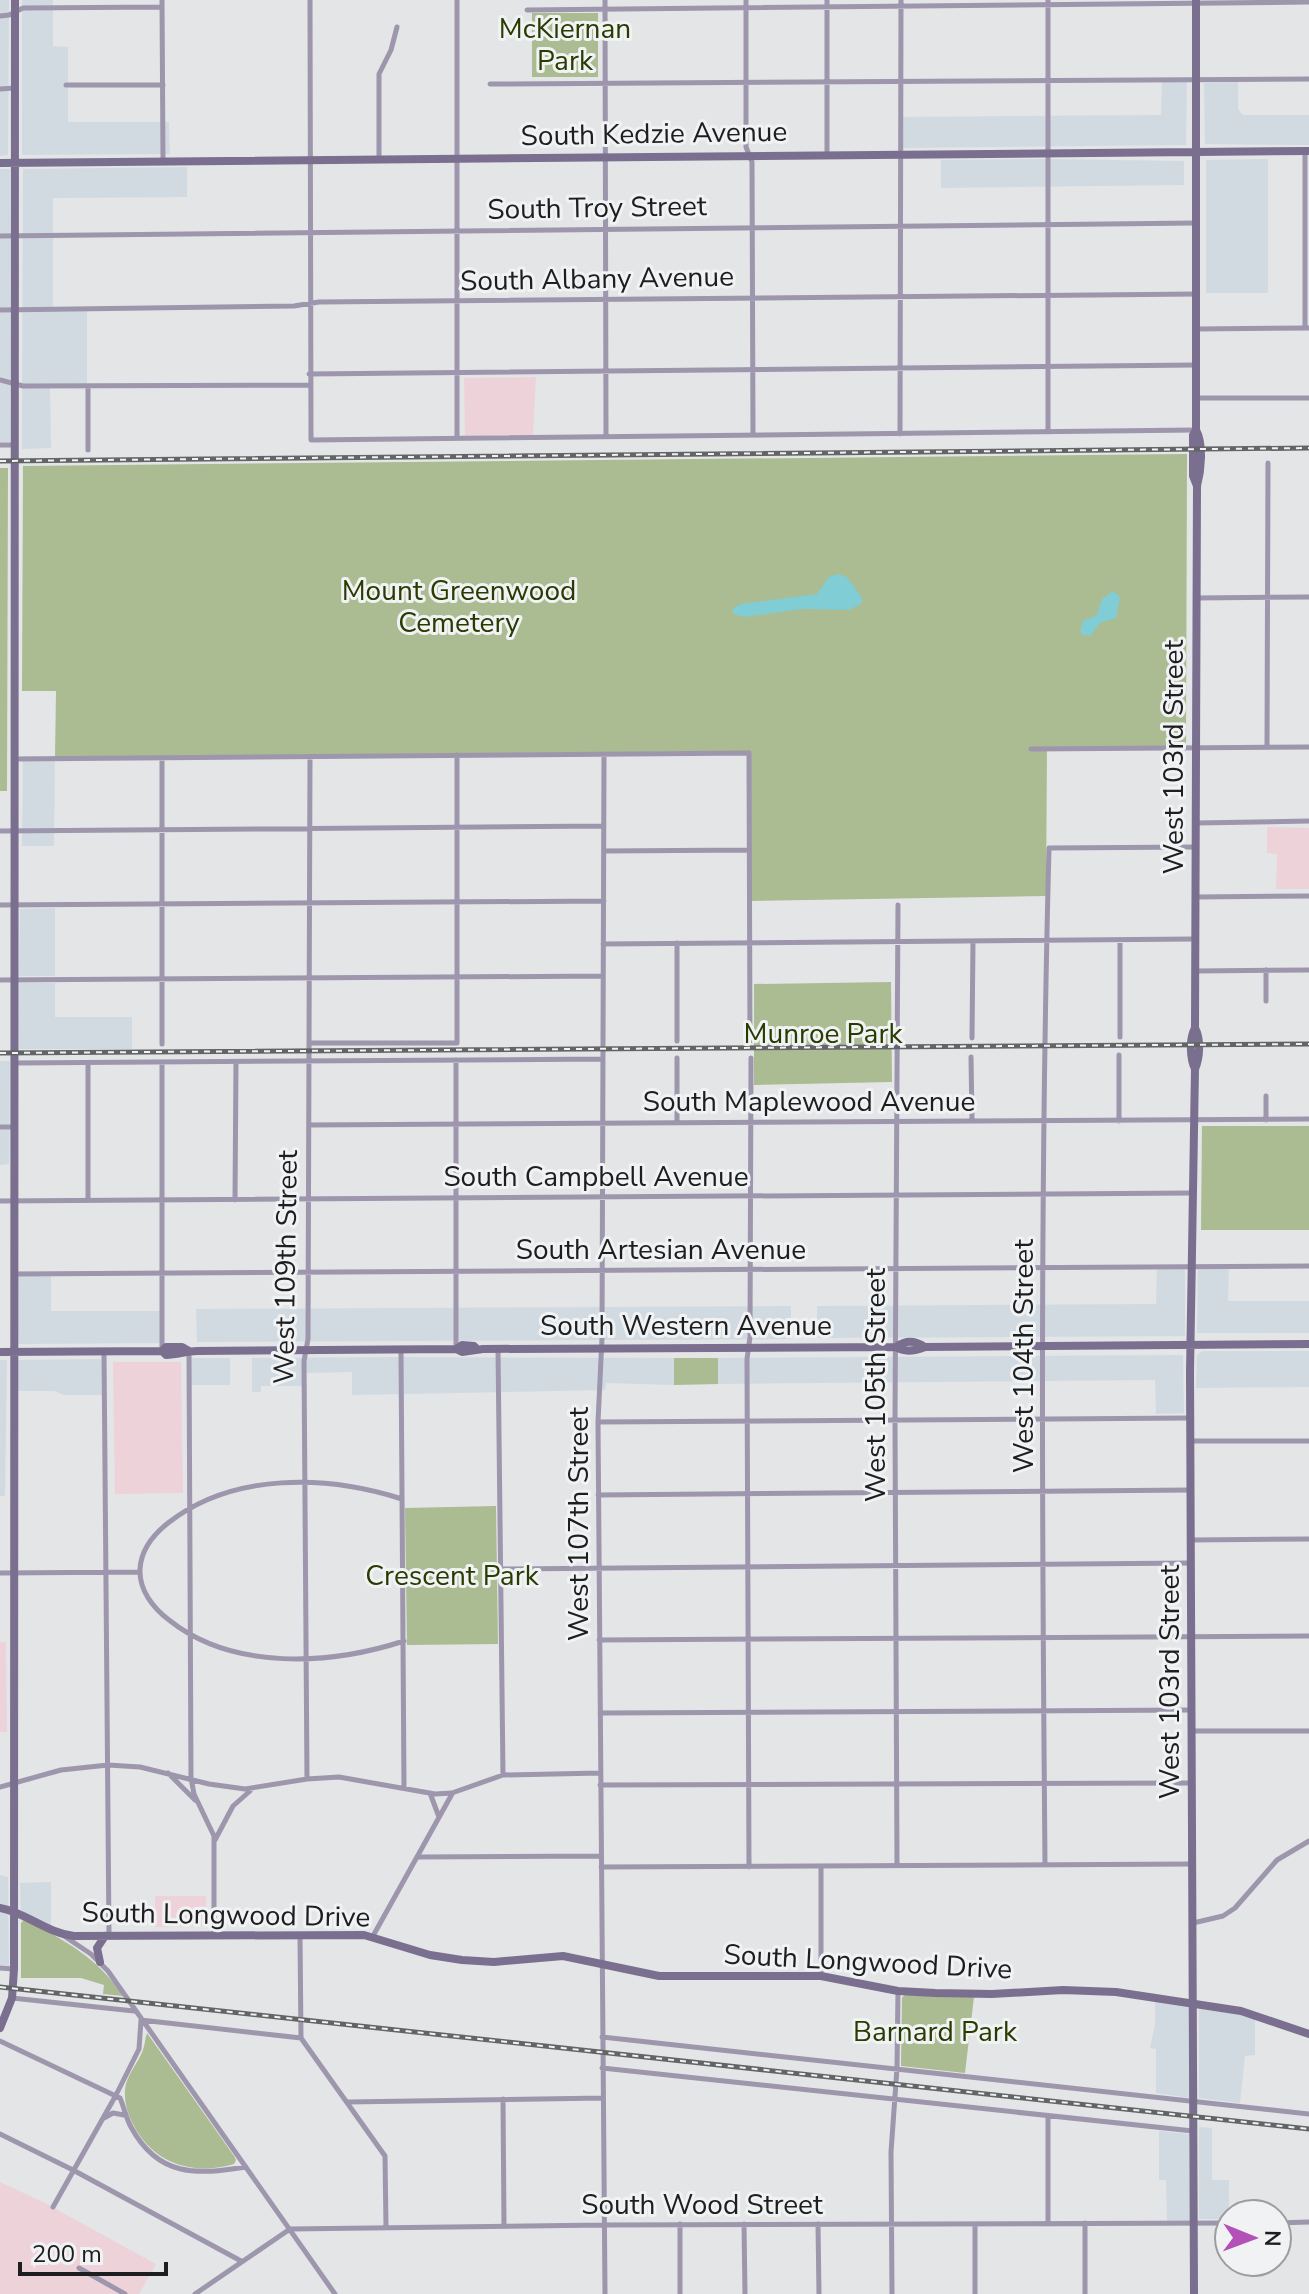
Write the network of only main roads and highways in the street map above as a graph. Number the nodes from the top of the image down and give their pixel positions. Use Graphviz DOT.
graph roads {
  1 [pos="15,0"];
  2 [pos="1196,2"];
  3 [pos="1307,151"];
  4 [pos="1195,152"];
  5 [pos="0,163"];
  6 [pos="15,163"];
  7 [pos="1309,1344"];
  8 [pos="1191,1345"];
  9 [pos="0,1352"];
  10 [pos="13,1352"];
  11 [pos="0,1908"];
  12 [pos="14,1910"];
  13 [pos="107,1936"];
  14 [pos="100,1962"];
  15 [pos="1194,2006"];
  16 [pos="0,2028"];
  17 [pos="1309,2034"];
  18 [pos="1194,2294"];
  1 -- 6 [label="main road"];
  2 -- 4 [label="main road, West 103rd Street"];
  3 -- 4 [label="main road, South Kedzie Avenue"];
  4 -- 6 [label="main road, South Kedzie Avenue"];
  4 -- 8 [label="main road, West 103rd Street"];
  5 -- 6 [label="main road, South Kedzie Avenue"];
  6 -- 10 [label="main road"];
  7 -- 8 [label="main road, South Western Avenue"];
  8 -- 10 [label="main road, South Western Avenue"];
  8 -- 15 [label="main road, West 103rd Street"];
  9 -- 10 [label="main road, South Western Avenue"];
  10 -- 12 [label="main road"];
  11 -- 12 [label="main road, South Longwood Drive"];
  12 -- 13 [label="main road, South Longwood Drive"];
  12 -- 16 [label="main road"];
  13 -- 14 [label="main road"];
  13 -- 15 [label="main road, South Longwood Drive"];
  15 -- 17 [label="main road, South Longwood Drive"];
  15 -- 18 [label="main road, West 103rd Street"];
}
